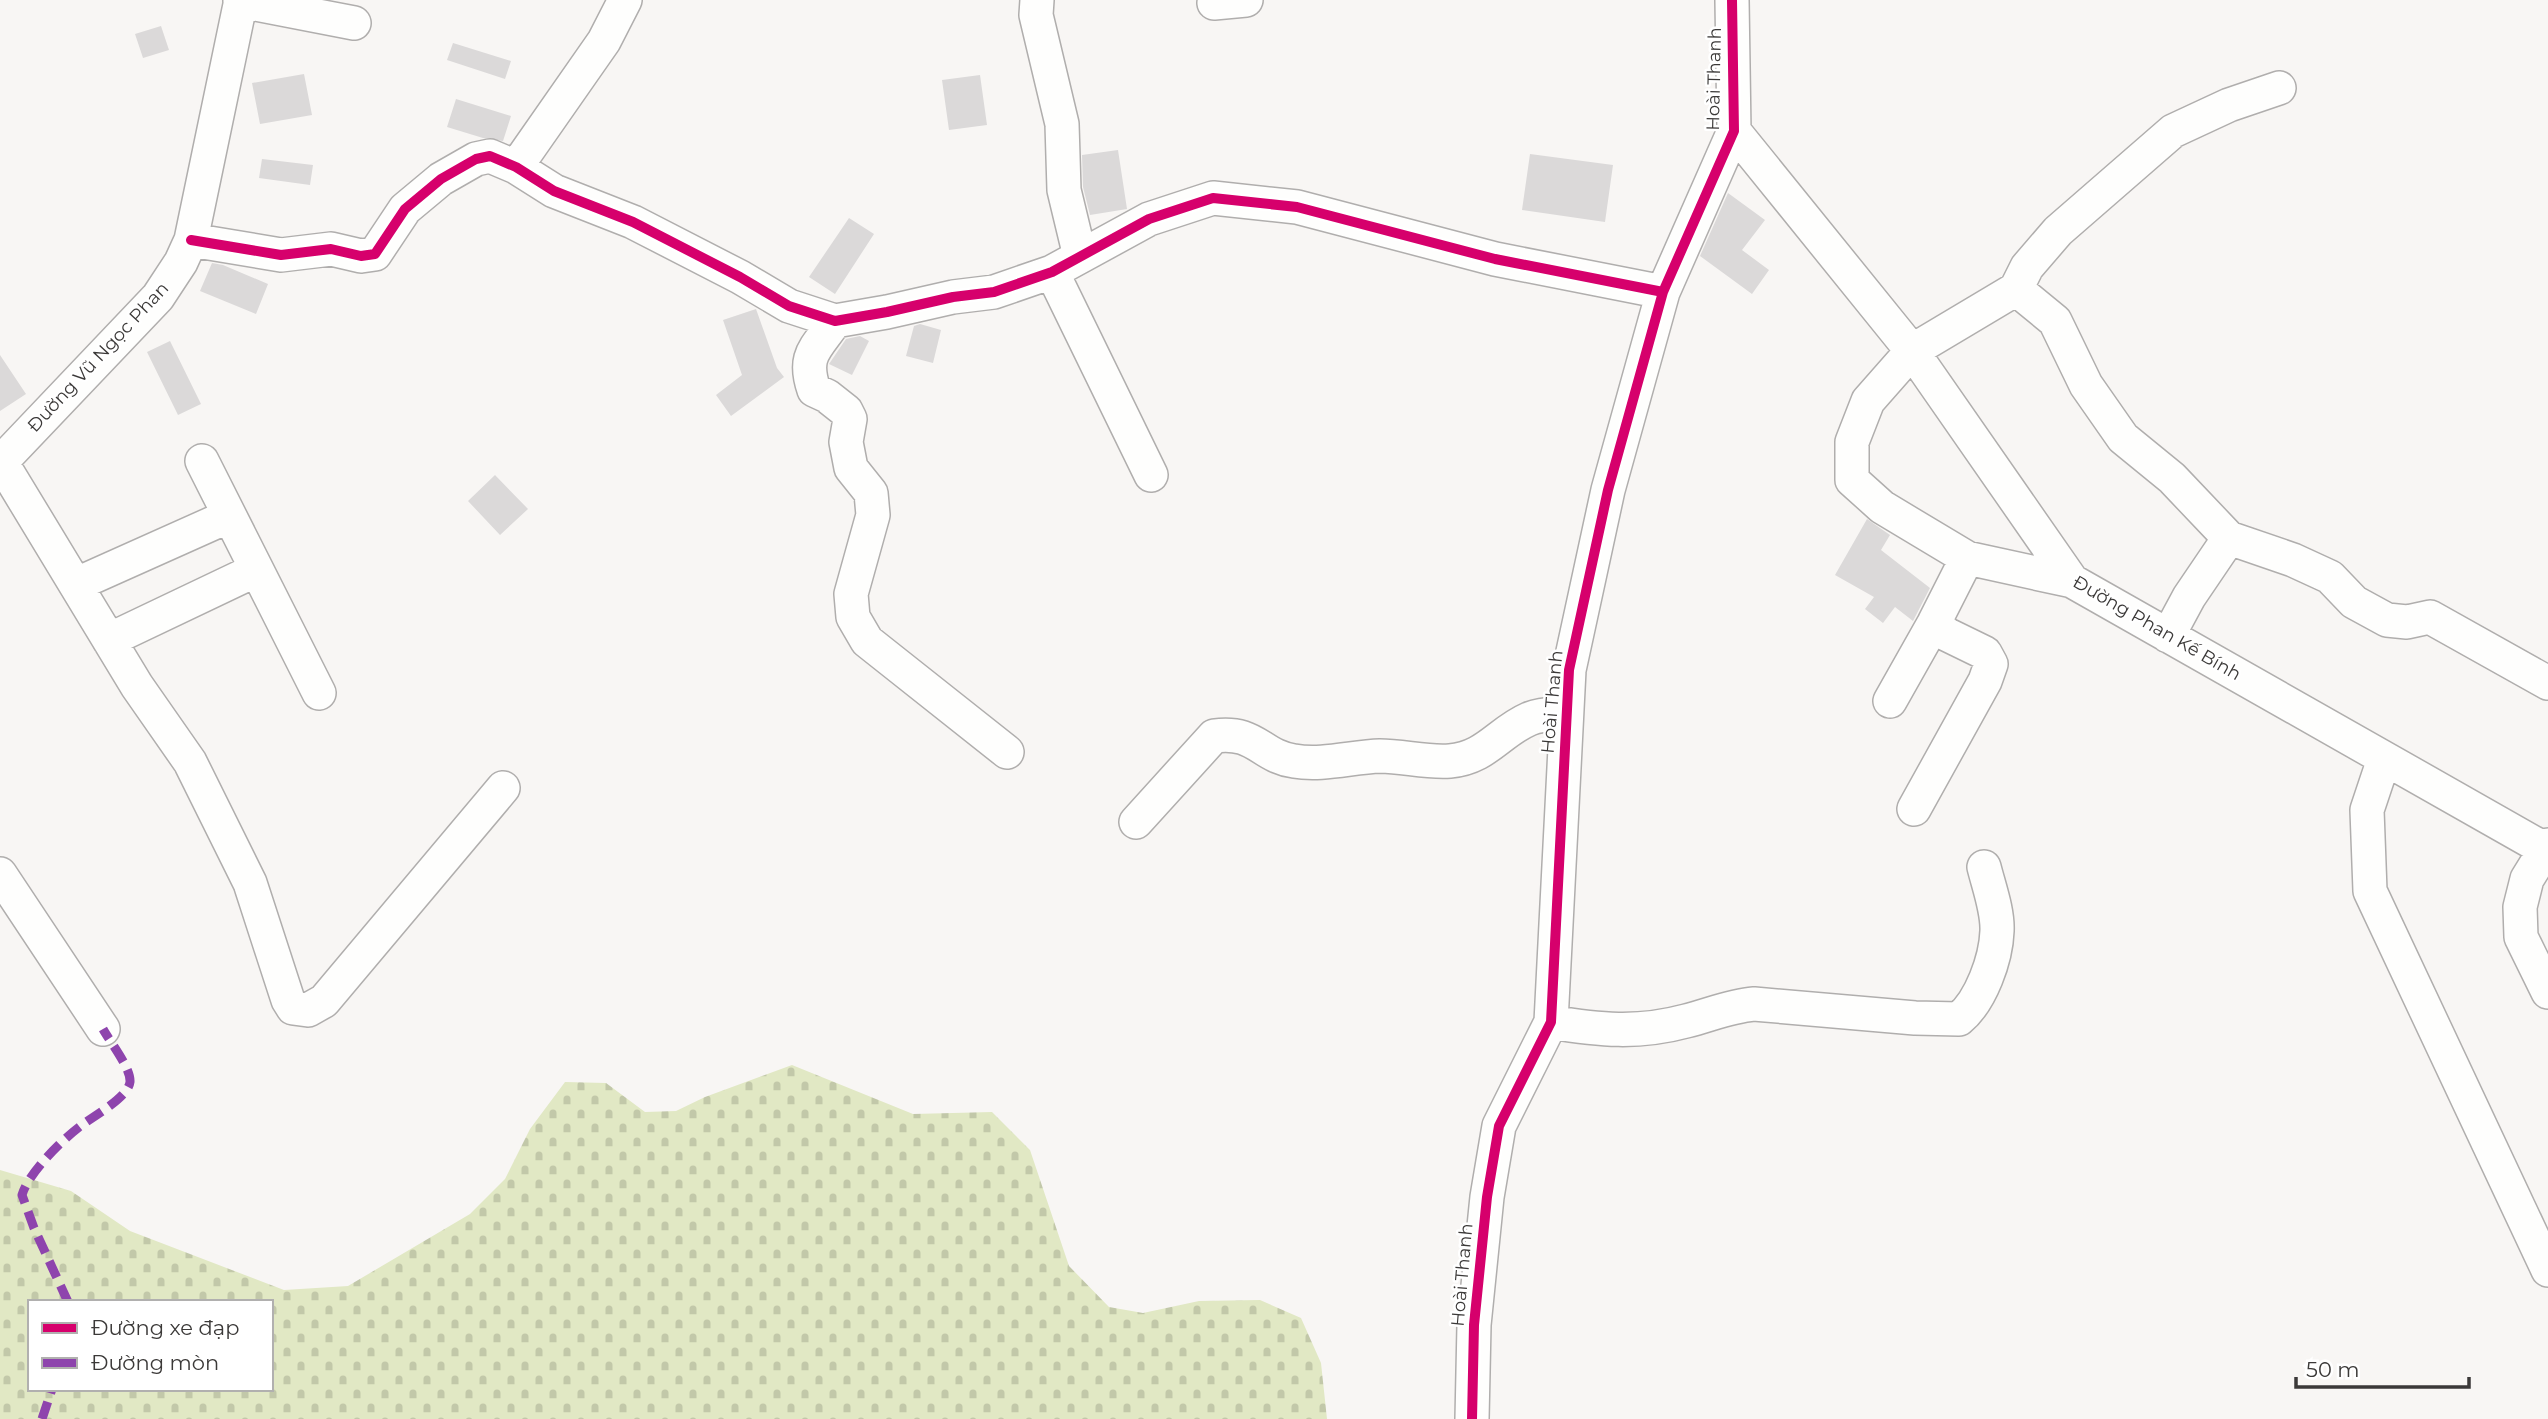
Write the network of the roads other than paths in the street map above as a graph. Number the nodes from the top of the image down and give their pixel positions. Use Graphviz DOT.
graph roads {
  1 [pos="241,0"];
  2 [pos="625,0"];
  3 [pos="1037,0"];
  4 [pos="1732,0"];
  5 [pos="354,23"];
  6 [pos="2279,88"];
  7 [pos="1734,131"];
  8 [pos="516,167"];
  9 [pos="191,240"];
  10 [pos="1083,255"];
  11 [pos="1052,272"];
  12 [pos="2017,289"];
  13 [pos="1663,292"];
  14 [pos="835,321"];
  15 [pos="1912,351"];
  16 [pos="202,461"];
  17 [pos="0,462"];
  18 [pos="1151,475"];
  19 [pos="229,516"];
  20 [pos="2229,538"];
  21 [pos="1967,558"];
  22 [pos="256,570"];
  23 [pos="2072,581"];
  24 [pos="76,584"];
  25 [pos="1934,623"];
  26 [pos="2168,636"];
  27 [pos="109,640"];
  28 [pos="2548,683"];
  29 [pos="319,693"];
  30 [pos="1890,701"];
  31 [pos="1566,713"];
  32 [pos="1007,752"];
  33 [pos="2384,759"];
  34 [pos="503,788"];
  35 [pos="1914,809"];
  36 [pos="1136,821"];
  37 [pos="2547,849"];
  38 [pos="1984,867"];
  39 [pos="0,874"];
  40 [pos="2548,992"];
  41 [pos="1552,1022"];
  42 [pos="103,1029"];
  43 [pos="2548,1270"];
  44 [pos="1472,1419"];
  1 -- 5 [label="street"];
  1 -- 9 [label="street, Đường Vũ Ngọc Phan"];
  2 -- 8 [label="street"];
  3 -- 10 [label="street"];
  4 -- 7 [label="street, Hoài Thanh"];
  6 -- 12 [label="street"];
  7 -- 13 [label="street, Hoài Thanh"];
  7 -- 15 [label="street, Đường Phan Kế Bính"];
  8 -- 9 [label="street"];
  8 -- 14 [label="street"];
  9 -- 17 [label="street, Đường Vũ Ngọc Phan"];
  10 -- 11 [label="street"];
  10 -- 13 [label="street"];
  11 -- 14 [label="street"];
  11 -- 18 [label="street"];
  12 -- 15 [label="street"];
  12 -- 20 [label="street"];
  13 -- 31 [label="street, Hoài Thanh"];
  14 -- 32 [label="street"];
  15 -- 21 [label="street"];
  15 -- 23 [label="street, Đường Phan Kế Bính"];
  16 -- 19 [label="street"];
  17 -- 24 [label="street"];
  19 -- 22 [label="street"];
  19 -- 24 [label="street"];
  20 -- 26 [label="street"];
  20 -- 28 [label="street"];
  21 -- 23 [label="street"];
  21 -- 25 [label="street"];
  22 -- 27 [label="street"];
  22 -- 29 [label="street"];
  23 -- 26 [label="street, Đường Phan Kế Bính"];
  24 -- 27 [label="street"];
  25 -- 30 [label="street"];
  25 -- 35 [label="street"];
  26 -- 33 [label="street, Đường Phan Kế Bính"];
  27 -- 34 [label="street"];
  31 -- 36 [label="street"];
  31 -- 41 [label="street, Hoài Thanh"];
  33 -- 37 [label="street, Đường Phan Kế Bính"];
  33 -- 43 [label="street"];
  37 -- 40 [label="street"];
  38 -- 41 [label="street"];
  39 -- 42 [label="street"];
  41 -- 44 [label="street, Hoài Thanh"];
}
